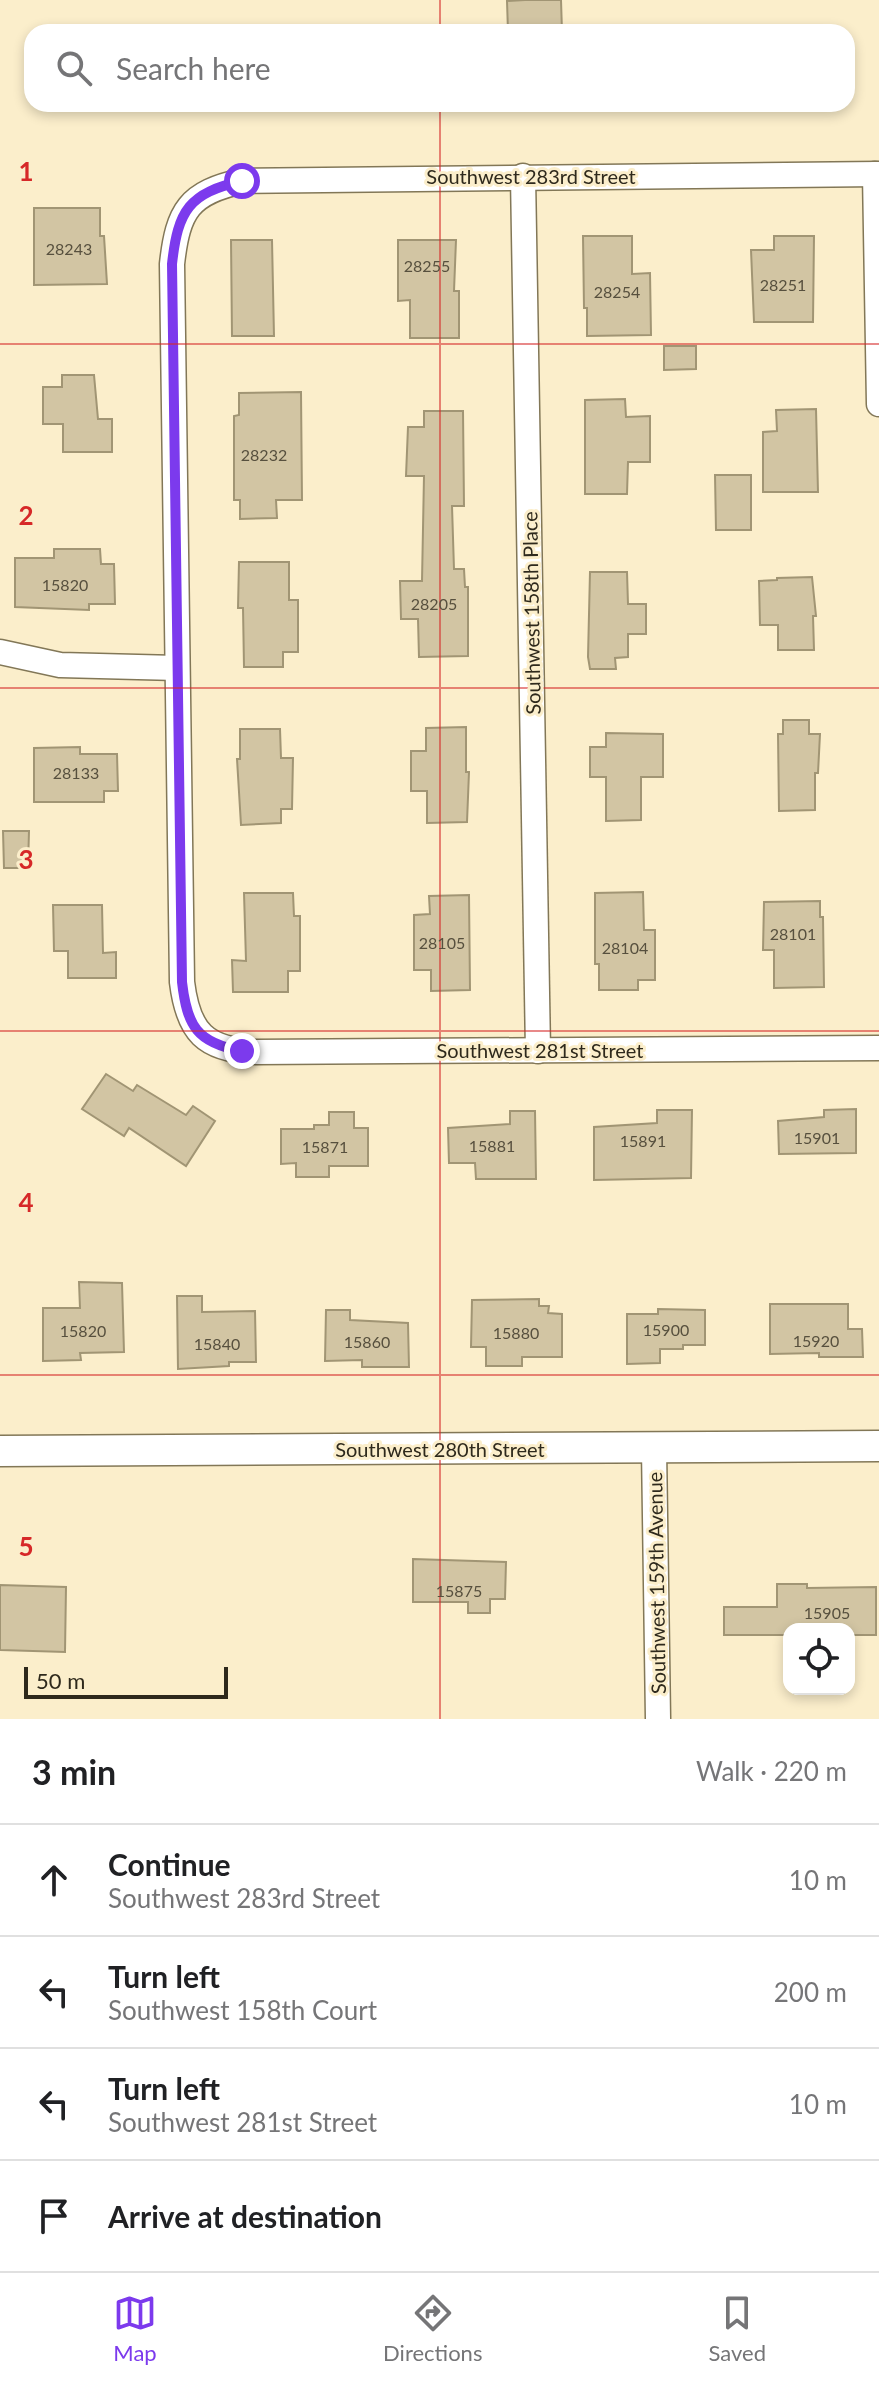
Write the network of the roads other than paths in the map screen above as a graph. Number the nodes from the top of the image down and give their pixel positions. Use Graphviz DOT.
graph roads {
  1 [pos="877,174"];
  2 [pos="523,176"];
  3 [pos="879,404"];
  4 [pos="0,652"];
  5 [pos="177,668"];
  6 [pos="879,1048"];
  7 [pos="538,1051"];
  8 [pos="879,1446"];
  9 [pos="654,1448"];
  10 [pos="0,1451"];
  11 [pos="658,1719"];
  1 -- 2 [label="street, Southwest 283rd Street"];
  1 -- 3 [label="street"];
  2 -- 5 [label="street, Southwest 283rd Street"];
  2 -- 7 [label="street, Southwest 158th Place"];
  4 -- 5 [label="street"];
  5 -- 7 [label="street, Southwest 281st Street"];
  6 -- 7 [label="street, Southwest 281st Street"];
  8 -- 9 [label="street, Southwest 280th Street"];
  9 -- 10 [label="street, Southwest 280th Street"];
  9 -- 11 [label="street, Southwest 159th Avenue"];
}
